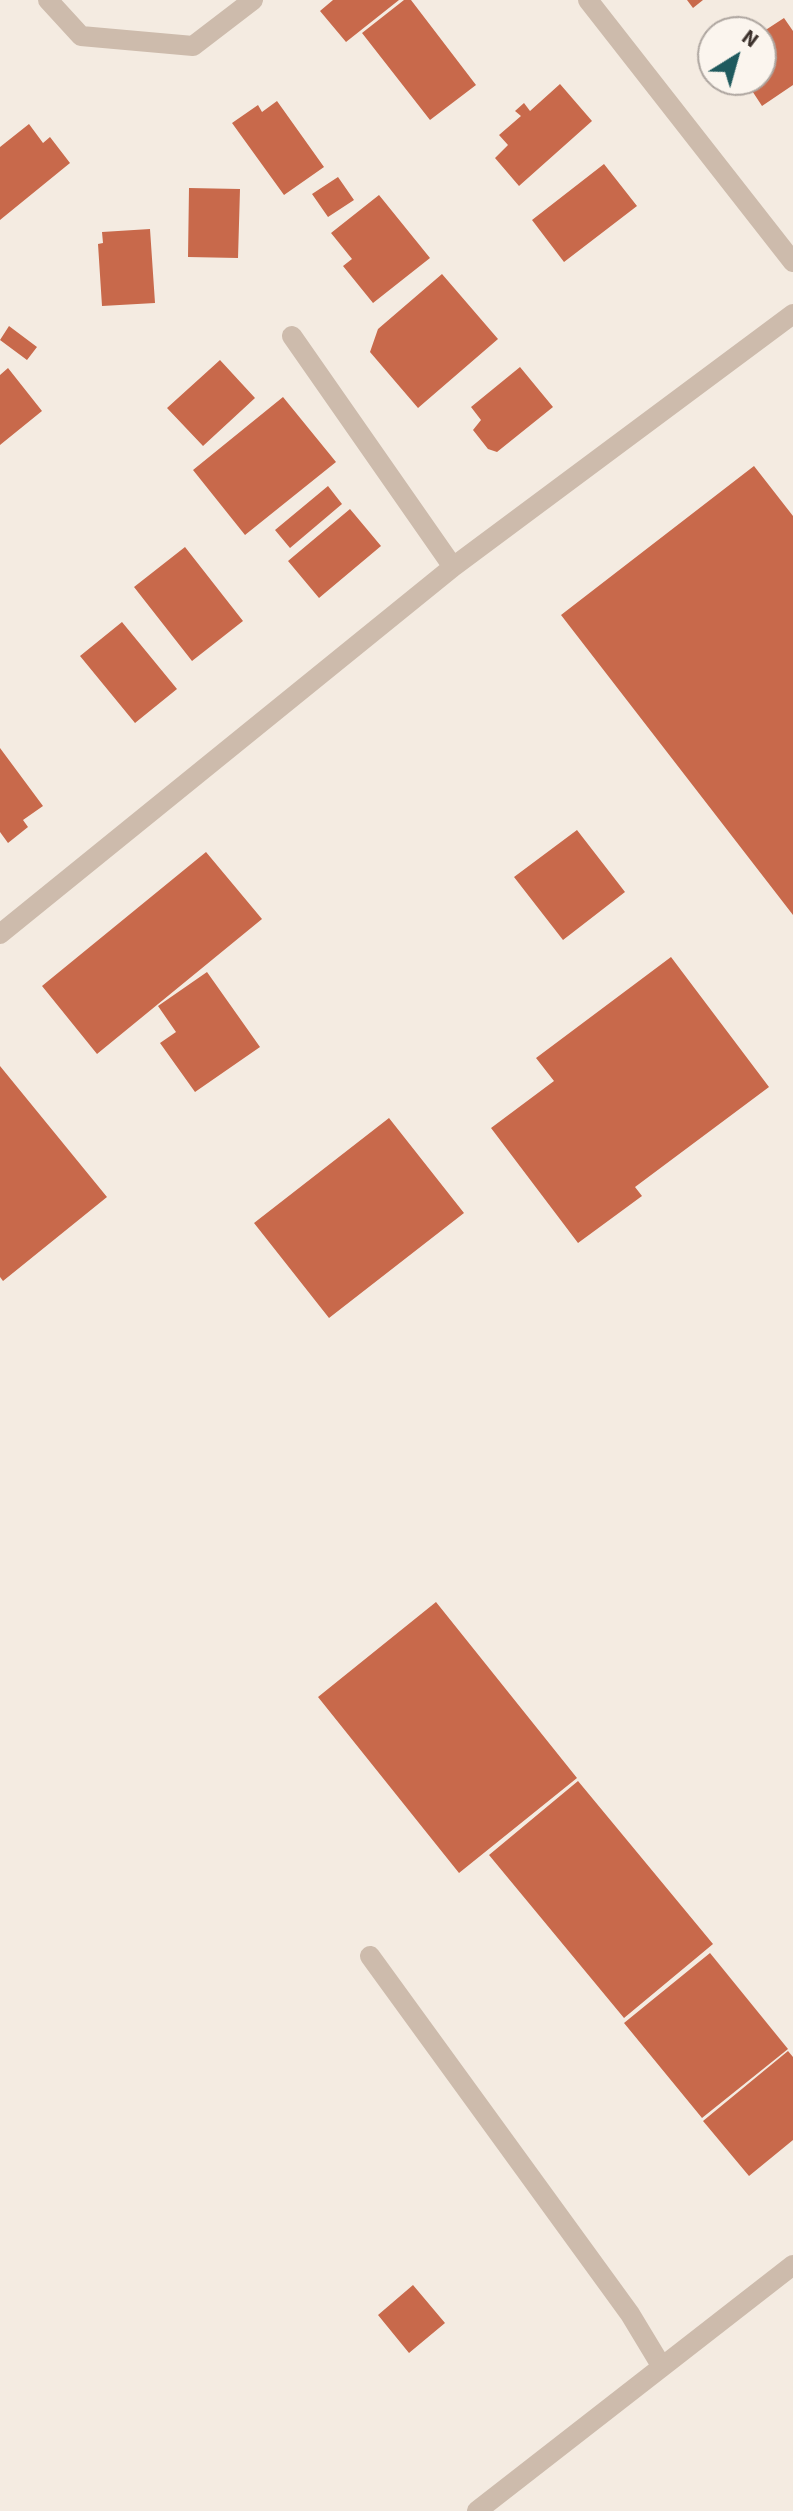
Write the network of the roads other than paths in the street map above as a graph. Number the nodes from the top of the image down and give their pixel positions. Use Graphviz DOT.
graph roads {
  1 [pos="48,0"];
  2 [pos="253,0"];
  3 [pos="588,0"];
  4 [pos="793,262"];
  5 [pos="793,314"];
  6 [pos="292,336"];
  7 [pos="453,567"];
  8 [pos="0,934"];
  9 [pos="370,1956"];
  10 [pos="793,2265"];
  11 [pos="662,2367"];
  12 [pos="477,2511"];
  1 -- 2 [label="street"];
  3 -- 4 [label="street"];
  5 -- 7 [label="street"];
  6 -- 7 [label="street"];
  7 -- 8 [label="street"];
  9 -- 11 [label="street"];
  10 -- 11 [label="street"];
  11 -- 12 [label="street"];
}
